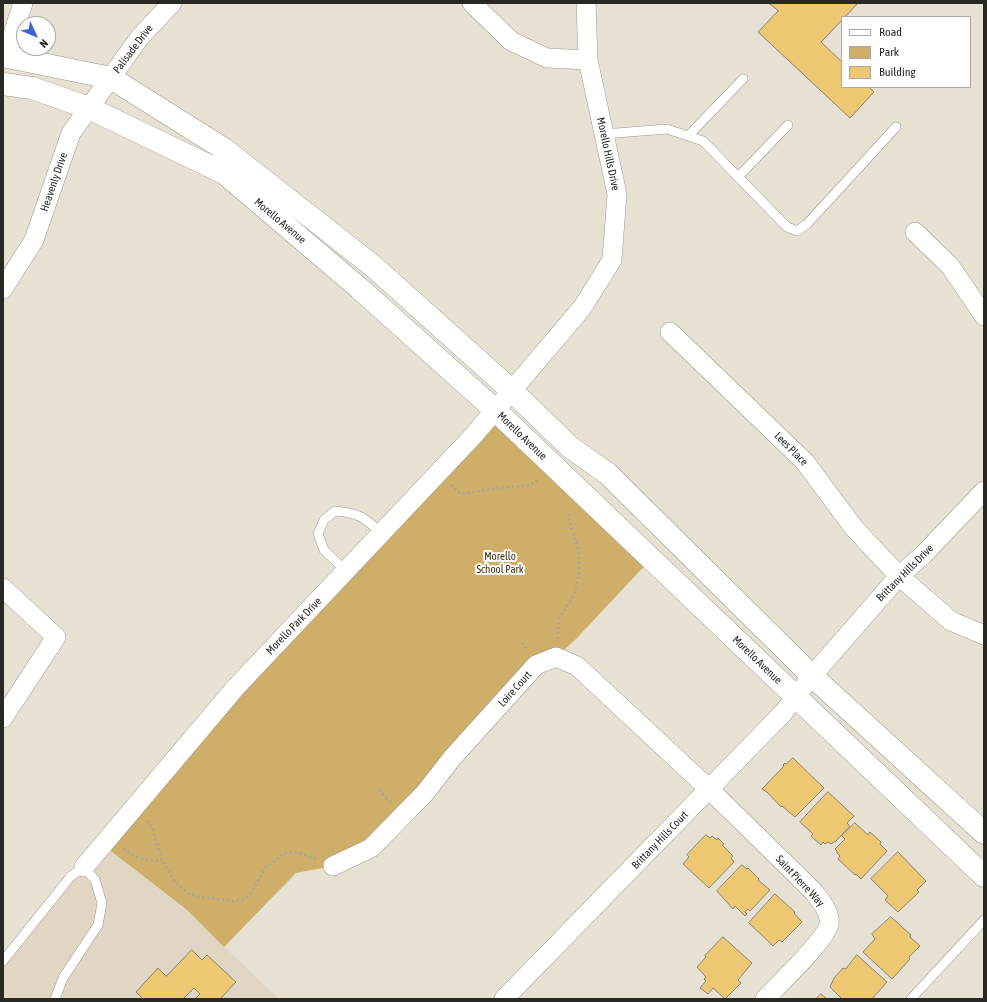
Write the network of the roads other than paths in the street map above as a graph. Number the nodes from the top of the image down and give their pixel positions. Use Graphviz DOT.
graph roads {
  1 [pos="23,3"];
  2 [pos="172,3"];
  3 [pos="472,3"];
  4 [pos="586,3"];
  5 [pos="5,56"];
  6 [pos="588,60"];
  7 [pos="111,78"];
  8 [pos="743,79"];
  9 [pos="3,84"];
  10 [pos="89,108"];
  11 [pos="788,125"];
  12 [pos="896,127"];
  13 [pos="604,134"];
  14 [pos="688,136"];
  15 [pos="738,177"];
  16 [pos="915,232"];
  17 [pos="3,289"];
  18 [pos="984,316"];
  19 [pos="670,332"];
  20 [pos="511,390"];
  21 [pos="494,410"];
  22 [pos="984,491"];
  23 [pos="381,533"];
  24 [pos="346,571"];
  25 [pos="899,576"];
  26 [pos="3,588"];
  27 [pos="984,635"];
  28 [pos="812,676"];
  29 [pos="796,697"];
  30 [pos="3,718"];
  31 [pos="709,789"];
  32 [pos="984,833"];
  33 [pos="333,866"];
  34 [pos="84,867"];
  35 [pos="984,876"];
  36 [pos="984,920"];
  37 [pos="3,961"];
  38 [pos="55,999"];
  39 [pos="504,999"];
  40 [pos="765,999"];
  41 [pos="911,999"];
  1 -- 5 [label="street"];
  2 -- 7 [label="street, Palisade Drive"];
  3 -- 6 [label="street"];
  4 -- 6 [label="street, Morello Hills Drive"];
  5 -- 7 [label="street, Morello Avenue"];
  6 -- 13 [label="street, Morello Hills Drive"];
  7 -- 10 [label="street, Heavenly Drive"];
  7 -- 20 [label="street, Morello Avenue"];
  8 -- 14 [label="lane"];
  9 -- 10 [label="street, Morello Avenue"];
  10 -- 17 [label="street, Heavenly Drive"];
  10 -- 21 [label="street, Morello Avenue"];
  11 -- 15 [label="lane"];
  12 -- 15 [label="lane"];
  13 -- 14 [label="lane"];
  13 -- 20 [label="street, Morello Hills Drive"];
  14 -- 15 [label="lane"];
  16 -- 18 [label="street"];
  19 -- 25 [label="street, Lees Place"];
  20 -- 21 [label="street, Morello Park Drive"];
  20 -- 28 [label="street, Morello Avenue"];
  21 -- 23 [label="street, Morello Park Drive"];
  21 -- 29 [label="street, Morello Avenue"];
  22 -- 25 [label="street, Brittany Hills Drive"];
  23 -- 24 [label="street, Morello Park Drive"];
  23 -- 24 [label="lane"];
  24 -- 34 [label="street, Morello Park Drive"];
  25 -- 27 [label="street, Lees Place"];
  25 -- 28 [label="street, Brittany Hills Drive"];
  26 -- 30 [label="street"];
  28 -- 29 [label="street, Brittany Hills Court"];
  28 -- 32 [label="street, Morello Avenue"];
  29 -- 31 [label="street, Brittany Hills Court"];
  29 -- 35 [label="street, Morello Avenue"];
  31 -- 33 [label="street, Loire Court"];
  31 -- 39 [label="street, Brittany Hills Court"];
  31 -- 40 [label="street, Saint Pierre Way"];
  34 -- 37 [label="lane"];
  34 -- 38 [label="lane"];
  36 -- 41 [label="lane"];
}
